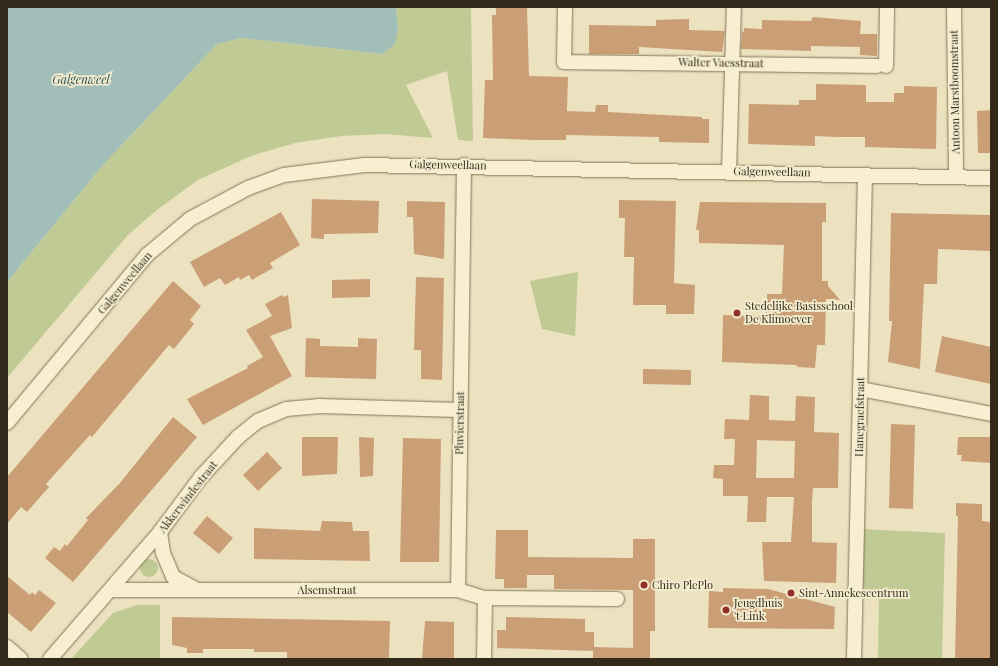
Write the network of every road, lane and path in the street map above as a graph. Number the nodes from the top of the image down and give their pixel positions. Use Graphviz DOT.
graph roads {
  1 [pos="565,7"];
  2 [pos="734,7"];
  3 [pos="887,7"];
  4 [pos="954,7"];
  5 [pos="732,62"];
  6 [pos="464,165"];
  7 [pos="729,172"];
  8 [pos="864,174"];
  9 [pos="956,177"];
  10 [pos="991,178"];
  11 [pos="860,389"];
  12 [pos="460,410"];
  13 [pos="991,414"];
  14 [pos="7,423"];
  15 [pos="160,532"];
  16 [pos="111,590"];
  17 [pos="197,590"];
  18 [pos="458,590"];
  19 [pos="485,598"];
  20 [pos="617,599"];
  21 [pos="7,647"];
  22 [pos="21,659"];
  23 [pos="50,659"];
  24 [pos="484,659"];
  25 [pos="854,659"];
  1 -- 5 [label="street, Walter Vaesstraat"];
  2 -- 5 [label="street"];
  3 -- 5 [label="street, Walter Vaesstraat"];
  4 -- 9 [label="street, Antoon Marstboomstraat"];
  5 -- 7 [label="street"];
  6 -- 7 [label="street, Galgenweellaan"];
  6 -- 12 [label="street, Pluvierstraat"];
  6 -- 14 [label="street, Galgenweellaan"];
  7 -- 8 [label="street, Galgenweellaan"];
  8 -- 9 [label="street, Galgenweellaan"];
  8 -- 11 [label="street, Hanegraefstraat"];
  9 -- 10 [label="street, Galgenweellaan"];
  11 -- 13 [label="street"];
  11 -- 25 [label="street, Hanegraefstraat"];
  12 -- 15 [label="street, Akkerwindestraat"];
  12 -- 18 [label="street, Pluvierstraat"];
  15 -- 16 [label="street, Akkerwindestraat"];
  15 -- 17 [label="street, Alsemstraat"];
  16 -- 17 [label="street, Alsemstraat"];
  16 -- 23 [label="street, Akkerwindestraat"];
  17 -- 18 [label="street, Alsemstraat"];
  18 -- 19 [label="street"];
  19 -- 20 [label="street"];
  19 -- 24 [label="street"];
  21 -- 22 [label="street"];
}
